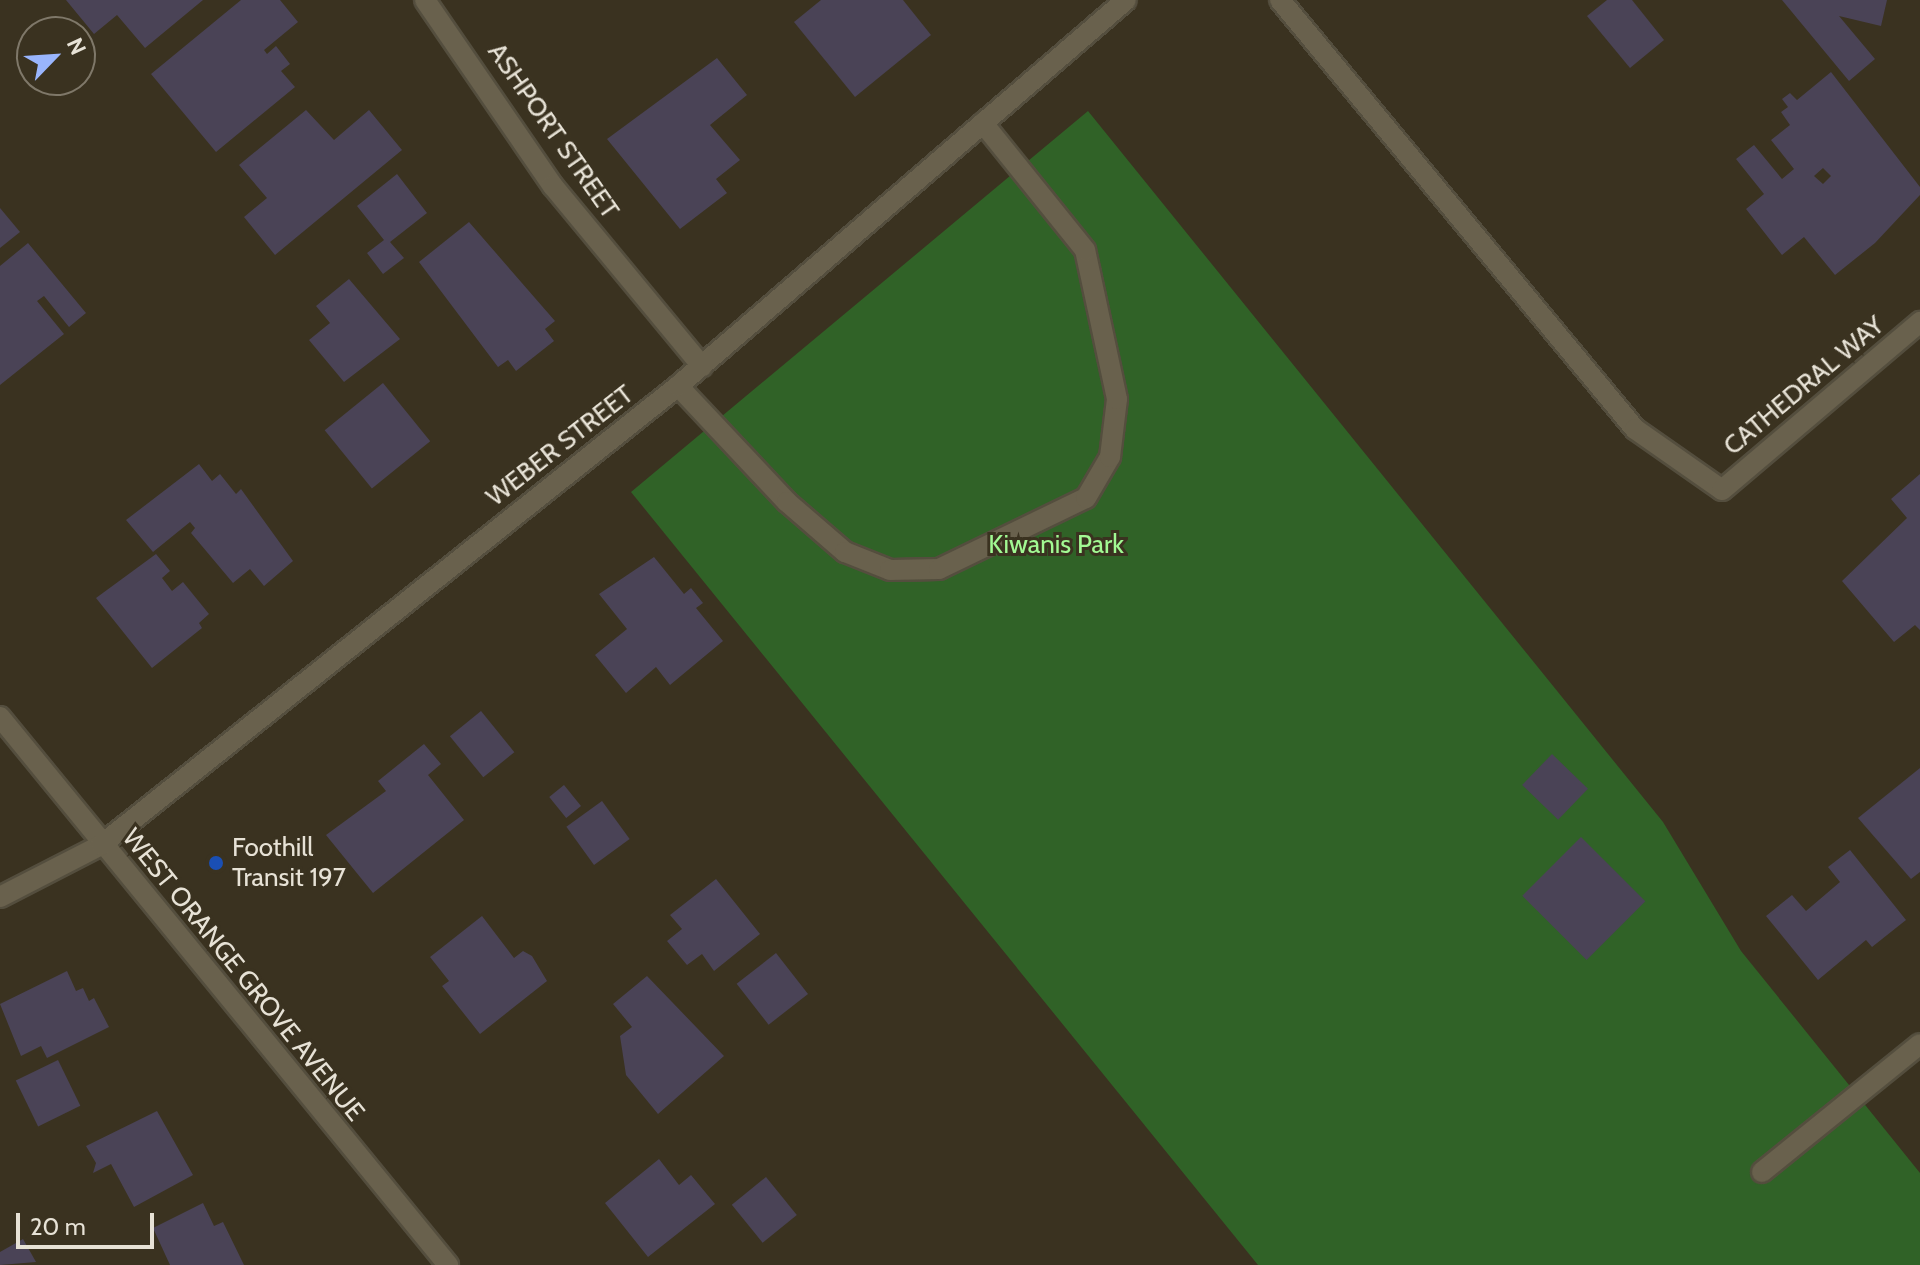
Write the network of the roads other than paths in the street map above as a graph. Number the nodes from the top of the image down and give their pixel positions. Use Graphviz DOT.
graph roads {
  1 [pos="425,0"];
  2 [pos="1126,0"];
  3 [pos="1280,0"];
  4 [pos="983,123"];
  5 [pos="1920,322"];
  6 [pos="702,366"];
  7 [pos="678,386"];
  8 [pos="0,717"];
  9 [pos="101,845"];
  10 [pos="0,897"];
  11 [pos="1920,1044"];
  12 [pos="1762,1172"];
  13 [pos="448,1265"];
  1 -- 6 [label="street, ASHPORT STREET"];
  2 -- 4 [label="street, WEBER STREET"];
  3 -- 5 [label="street, CATHEDRAL WAY"];
  4 -- 6 [label="street, WEBER STREET"];
  4 -- 7 [label="street"];
  6 -- 7 [label="street, WEBER STREET"];
  7 -- 9 [label="street, WEBER STREET"];
  8 -- 9 [label="street, WEST ORANGE GROVE AVENUE"];
  9 -- 10 [label="street, WEBER STREET"];
  9 -- 13 [label="street, WEST ORANGE GROVE AVENUE"];
  11 -- 12 [label="street"];
}
